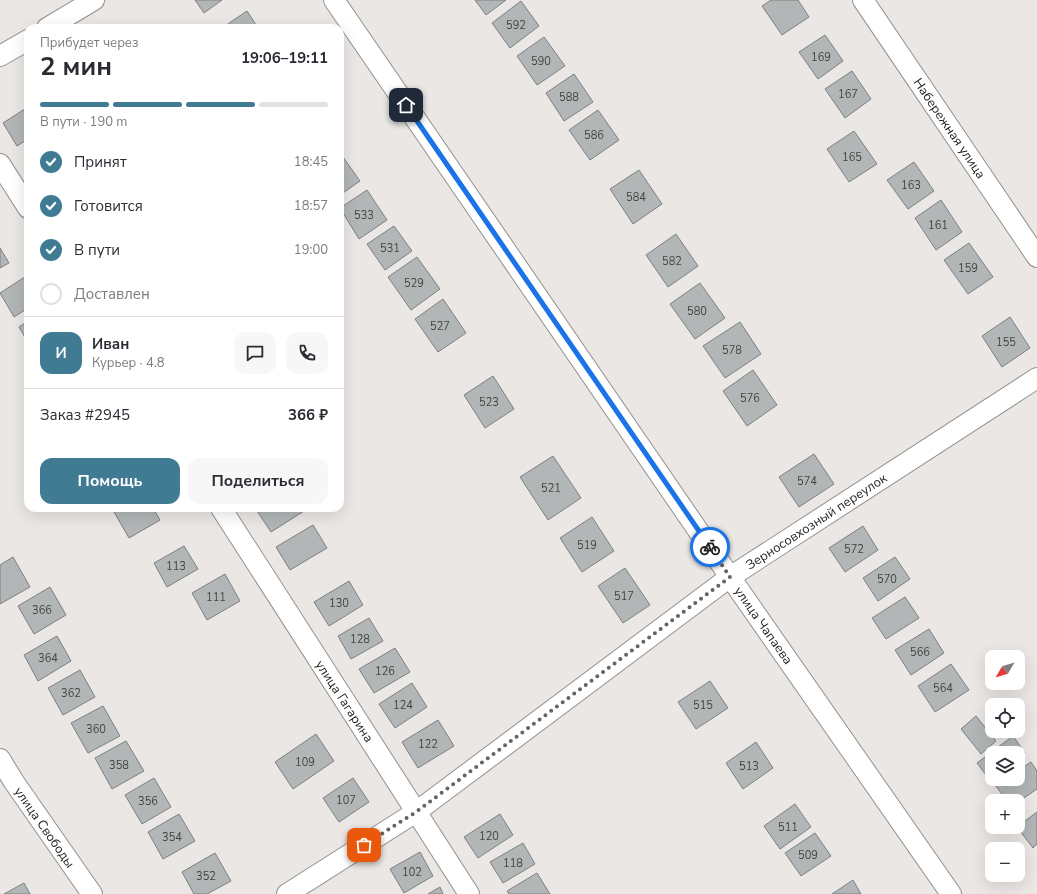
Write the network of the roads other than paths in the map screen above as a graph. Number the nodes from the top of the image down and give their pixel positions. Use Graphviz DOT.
graph roads {
  1 [pos="94,0"];
  2 [pos="334,0"];
  3 [pos="863,0"];
  4 [pos="54,24"];
  5 [pos="24,42"];
  6 [pos="0,56"];
  7 [pos="0,164"];
  8 [pos="24,202"];
  9 [pos="1037,257"];
  10 [pos="1037,378"];
  11 [pos="224,512"];
  12 [pos="730,577"];
  13 [pos="0,759"];
  14 [pos="416,812"];
  15 [pos="92,894"];
  16 [pos="287,894"];
  17 [pos="469,894"];
  18 [pos="951,894"];
  1 -- 4 [label="street"];
  2 -- 12 [label="street, улица Чапаева"];
  3 -- 9 [label="street, Набережная улица"];
  5 -- 6 [label="street"];
  7 -- 8 [label="street"];
  10 -- 12 [label="street, Зерносовхозный переулок"];
  11 -- 14 [label="street, улица Гагарина"];
  12 -- 14 [label="street, Зерносовхозный переулок"];
  12 -- 18 [label="street, улица Чапаева"];
  13 -- 15 [label="street, улица Свободы"];
  14 -- 16 [label="street, Зерносовхозный переулок"];
  14 -- 17 [label="street, улица Гагарина"];
}
